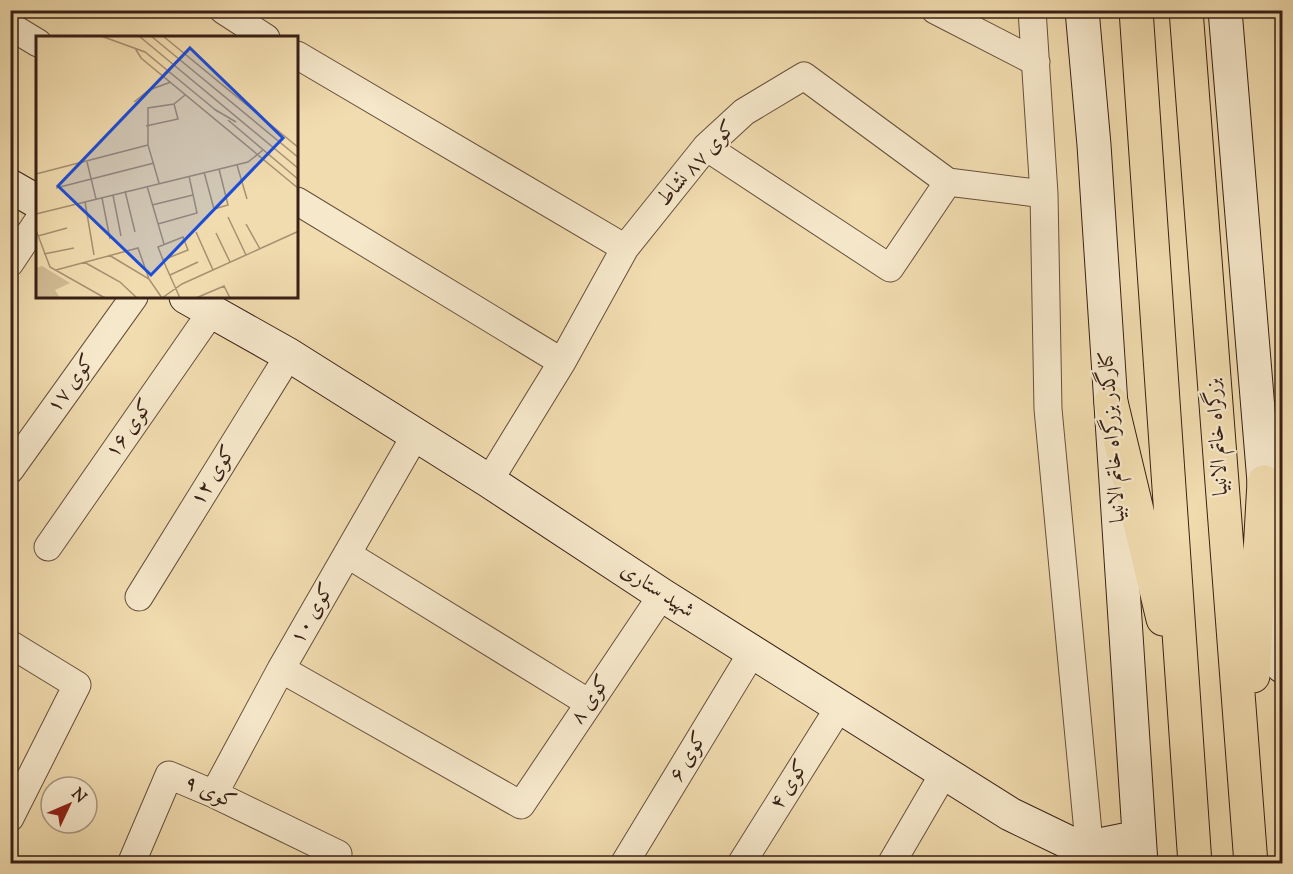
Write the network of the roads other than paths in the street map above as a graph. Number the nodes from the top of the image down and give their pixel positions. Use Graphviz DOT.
graph roads {
  1 [pos="223,10"];
  2 [pos="935,10"];
  3 [pos="1032,10"];
  4 [pos="1083,10"];
  5 [pos="1136,10"];
  6 [pos="1186,10"];
  7 [pos="1225,10"];
  8 [pos="10,26"];
  9 [pos="255,35"];
  10 [pos="36,42"];
  11 [pos="298,57"];
  12 [pos="1036,62"];
  13 [pos="706,147"];
  14 [pos="948,182"];
  15 [pos="10,186"];
  16 [pos="1044,194"];
  17 [pos="36,201"];
  18 [pos="298,202"];
  19 [pos="36,224"];
  20 [pos="625,248"];
  21 [pos="10,263"];
  22 [pos="133,298"];
  23 [pos="199,304"];
  24 [pos="289,356"];
  25 [pos="562,362"];
  26 [pos="1111,402"];
  27 [pos="415,436"];
  28 [pos="10,470"];
  29 [pos="489,481"];
  30 [pos="1264,482"];
  31 [pos="48,547"];
  32 [pos="347,554"];
  33 [pos="662,595"];
  34 [pos="139,597"];
  35 [pos="10,644"];
  36 [pos="753,651"];
  37 [pos="1282,666"];
  38 [pos="281,669"];
  39 [pos="589,703"];
  40 [pos="840,706"];
  41 [pos="1185,709"];
  42 [pos="944,773"];
  43 [pos="214,794"];
  44 [pos="1246,810"];
  45 [pos="10,818"];
  46 [pos="1140,850"];
  47 [pos="1091,855"];
  48 [pos="335,859"];
  49 [pos="131,864"];
  50 [pos="624,864"];
  51 [pos="741,864"];
  52 [pos="891,864"];
  53 [pos="1195,864"];
  54 [pos="1251,864"];
  1 -- 9 [label="street"];
  2 -- 12 [label="street"];
  3 -- 12 [label="street"];
  4 -- 26 [label="main road, کنارگذر بزرگراه خاتم الانبیا"];
  5 -- 41 [label="highway"];
  6 -- 44 [label="highway, بزرگراه خاتم الانبیا"];
  7 -- 30 [label="main road"];
  8 -- 10 [label="street"];
  11 -- 20 [label="street"];
  12 -- 16 [label="street"];
  13 -- 14 [label="street, کوی ۸۷ نشاط"];
  13 -- 14 [label="street"];
  13 -- 20 [label="street, کوی ۸۷ نشاط"];
  14 -- 16 [label="street, کوی ۸۷ نشاط"];
  15 -- 17 [label="main road"];
  16 -- 47 [label="street"];
  18 -- 25 [label="street"];
  19 -- 21 [label="street"];
  20 -- 25 [label="street, کوی ۸۷ نشاط"];
  22 -- 28 [label="street, کوی ۱۷"];
  23 -- 24 [label="main road, شهید ستاری"];
  23 -- 31 [label="street, کوی ۱۶"];
  24 -- 27 [label="main road, شهید ستاری"];
  24 -- 34 [label="street, کوی ۱۲"];
  25 -- 29 [label="street, کوی ۸۷ نشاط"];
  26 -- 41 [label="highway"];
  26 -- 46 [label="main road, کنارگذر بزرگراه خاتم الانبیا"];
  27 -- 29 [label="main road, شهید ستاری"];
  27 -- 32 [label="street, کوی ۱۰"];
  29 -- 33 [label="main road, شهید ستاری"];
  30 -- 37 [label="main road"];
  30 -- 44 [label="highway"];
  32 -- 38 [label="street, کوی ۱۰"];
  32 -- 39 [label="street"];
  33 -- 36 [label="main road, شهید ستاری"];
  33 -- 39 [label="street, کوی ۸"];
  35 -- 45 [label="street"];
  36 -- 40 [label="main road, شهید ستاری"];
  36 -- 50 [label="street, کوی ۶"];
  38 -- 39 [label="street, کوی ۸"];
  38 -- 43 [label="street, کوی ۱۰"];
  40 -- 42 [label="main road, شهید ستاری"];
  40 -- 51 [label="street, کوی ۴"];
  41 -- 53 [label="highway"];
  42 -- 47 [label="main road, شهید ستاری"];
  42 -- 52 [label="street"];
  43 -- 48 [label="street, کوی ۹"];
  43 -- 49 [label="street, کوی ۹"];
  44 -- 54 [label="highway, بزرگراه خاتم الانبیا"];
  46 -- 47 [label="main road, شهید ستاری"];
}
